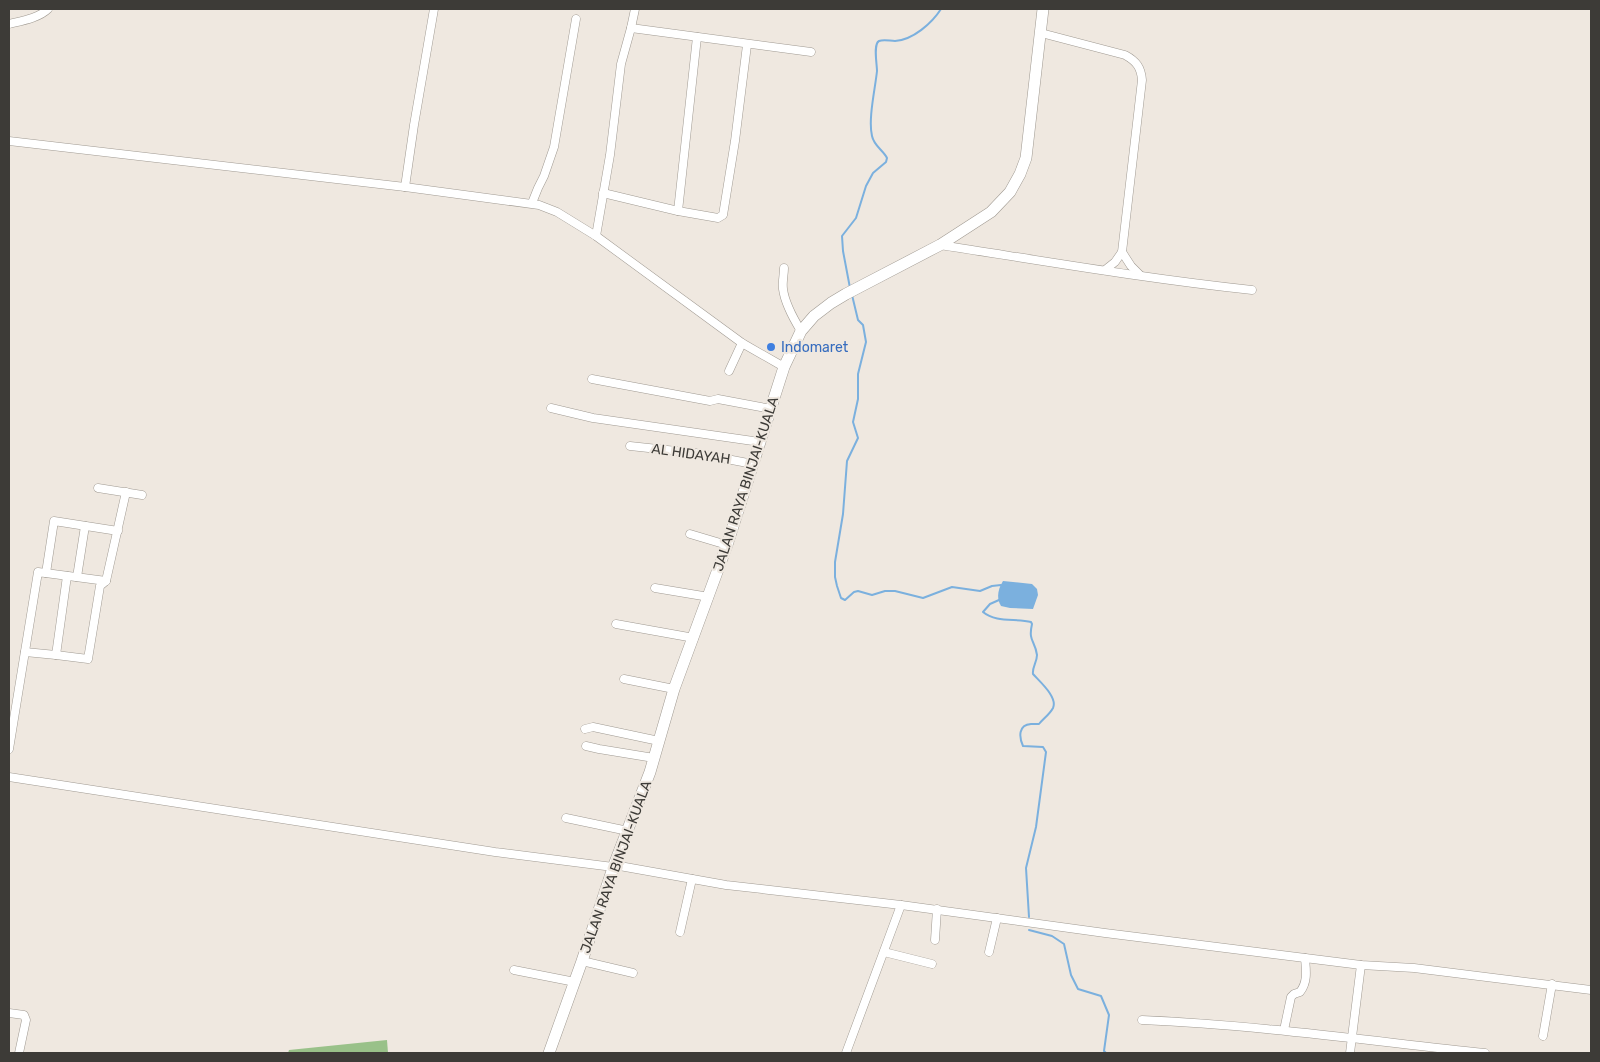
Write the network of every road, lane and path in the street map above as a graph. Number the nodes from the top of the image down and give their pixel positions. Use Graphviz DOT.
graph roads {
  1 [pos="48,9"];
  2 [pos="434,9"];
  3 [pos="635,9"];
  4 [pos="1043,9"];
  5 [pos="576,19"];
  6 [pos="9,24"];
  7 [pos="631,28"];
  8 [pos="1041,33"];
  9 [pos="697,37"];
  10 [pos="747,45"];
  11 [pos="811,52"];
  12 [pos="9,142"];
  13 [pos="406,187"];
  14 [pos="603,193"];
  15 [pos="532,203"];
  16 [pos="678,211"];
  17 [pos="596,236"];
  18 [pos="940,245"];
  19 [pos="1122,252"];
  20 [pos="784,268"];
  21 [pos="1105,270"];
  22 [pos="1140,275"];
  23 [pos="1252,290"];
  24 [pos="801,331"];
  25 [pos="742,342"];
  26 [pos="784,367"];
  27 [pos="729,371"];
  28 [pos="592,379"];
  29 [pos="551,408"];
  30 [pos="770,408"];
  31 [pos="760,442"];
  32 [pos="630,446"];
  33 [pos="753,464"];
  34 [pos="98,488"];
  35 [pos="126,492"];
  36 [pos="142,494"];
  37 [pos="85,526"];
  38 [pos="118,531"];
  39 [pos="690,534"];
  40 [pos="727,545"];
  41 [pos="46,573"];
  42 [pos="67,576"];
  43 [pos="77,577"];
  44 [pos="106,582"];
  45 [pos="655,588"];
  46 [pos="709,597"];
  47 [pos="616,624"];
  48 [pos="694,638"];
  49 [pos="25,652"];
  50 [pos="56,654"];
  51 [pos="624,679"];
  52 [pos="674,690"];
  53 [pos="585,729"];
  54 [pos="659,741"];
  55 [pos="586,746"];
  56 [pos="9,749"];
  57 [pos="654,758"];
  58 [pos="9,777"];
  59 [pos="566,818"];
  60 [pos="628,831"];
  61 [pos="614,866"];
  62 [pos="692,880"];
  63 [pos="902,905"];
  64 [pos="937,909"];
  65 [pos="997,918"];
  66 [pos="680,932"];
  67 [pos="935,940"];
  68 [pos="884,952"];
  69 [pos="989,952"];
  70 [pos="1305,958"];
  71 [pos="582,961"];
  72 [pos="932,964"];
  73 [pos="1361,965"];
  74 [pos="514,970"];
  75 [pos="633,973"];
  76 [pos="575,982"];
  77 [pos="1552,984"];
  78 [pos="1591,990"];
  79 [pos="9,1013"];
  80 [pos="1142,1020"];
  81 [pos="1284,1030"];
  82 [pos="1543,1036"];
  83 [pos="1352,1039"];
  84 [pos="19,1053"];
  85 [pos="549,1053"];
  86 [pos="846,1053"];
  87 [pos="1350,1053"];
  88 [pos="1485,1053"];
  1 -- 6 [label="street"];
  2 -- 13 [label="street"];
  3 -- 7 [label="street"];
  4 -- 8 [label="main road, JALAN RAYA BINJAI-KUALA"];
  5 -- 15 [label="street"];
  7 -- 9 [label="street"];
  7 -- 14 [label="street"];
  8 -- 18 [label="main road, JALAN RAYA BINJAI-KUALA"];
  8 -- 19 [label="street"];
  9 -- 10 [label="street"];
  9 -- 16 [label="street"];
  10 -- 11 [label="street"];
  10 -- 16 [label="street"];
  12 -- 13 [label="street"];
  13 -- 15 [label="street"];
  14 -- 16 [label="street"];
  14 -- 17 [label="street"];
  15 -- 17 [label="street"];
  17 -- 25 [label="street"];
  18 -- 21 [label="street"];
  18 -- 24 [label="main road, JALAN RAYA BINJAI-KUALA"];
  19 -- 21 [label="street"];
  19 -- 22 [label="street"];
  20 -- 24 [label="street"];
  21 -- 22 [label="street"];
  22 -- 23 [label="street"];
  24 -- 26 [label="main road, JALAN RAYA BINJAI-KUALA"];
  25 -- 26 [label="street"];
  25 -- 27 [label="street"];
  26 -- 30 [label="main road, JALAN RAYA BINJAI-KUALA"];
  28 -- 30 [label="street"];
  29 -- 31 [label="street"];
  30 -- 31 [label="main road, JALAN RAYA BINJAI-KUALA"];
  31 -- 33 [label="main road, JALAN RAYA BINJAI-KUALA"];
  32 -- 33 [label="street, AL HIDAYAH"];
  33 -- 40 [label="main road, JALAN RAYA BINJAI-KUALA"];
  34 -- 35 [label="street"];
  35 -- 36 [label="street"];
  35 -- 38 [label="street"];
  37 -- 38 [label="street"];
  37 -- 41 [label="street"];
  37 -- 43 [label="street"];
  38 -- 44 [label="street"];
  39 -- 40 [label="street"];
  40 -- 46 [label="main road, JALAN RAYA BINJAI-KUALA"];
  41 -- 42 [label="street"];
  41 -- 49 [label="street"];
  42 -- 43 [label="street"];
  42 -- 50 [label="street"];
  43 -- 44 [label="street"];
  44 -- 50 [label="street"];
  45 -- 46 [label="street"];
  46 -- 48 [label="main road, JALAN RAYA BINJAI-KUALA"];
  47 -- 48 [label="street"];
  48 -- 52 [label="main road, JALAN RAYA BINJAI-KUALA"];
  49 -- 50 [label="street"];
  49 -- 56 [label="street"];
  51 -- 52 [label="street"];
  52 -- 54 [label="main road, JALAN RAYA BINJAI-KUALA"];
  53 -- 54 [label="street"];
  54 -- 57 [label="main road, JALAN RAYA BINJAI-KUALA"];
  55 -- 57 [label="street"];
  57 -- 60 [label="main road, JALAN RAYA BINJAI-KUALA"];
  58 -- 61 [label="street"];
  59 -- 60 [label="street"];
  60 -- 61 [label="main road, JALAN RAYA BINJAI-KUALA"];
  61 -- 62 [label="street"];
  61 -- 71 [label="main road, JALAN RAYA BINJAI-KUALA"];
  62 -- 63 [label="street"];
  62 -- 66 [label="street"];
  63 -- 64 [label="street"];
  63 -- 68 [label="street"];
  64 -- 65 [label="street"];
  64 -- 67 [label="street"];
  65 -- 69 [label="street"];
  65 -- 70 [label="street"];
  68 -- 72 [label="street"];
  68 -- 86 [label="street"];
  70 -- 73 [label="street"];
  70 -- 81 [label="street"];
  71 -- 75 [label="street"];
  71 -- 76 [label="main road, JALAN RAYA BINJAI-KUALA"];
  73 -- 77 [label="street"];
  73 -- 83 [label="street"];
  74 -- 76 [label="street"];
  76 -- 85 [label="main road, JALAN RAYA BINJAI-KUALA"];
  77 -- 78 [label="street"];
  77 -- 82 [label="street"];
  79 -- 84 [label="street"];
  80 -- 81 [label="street"];
  81 -- 83 [label="street"];
  83 -- 87 [label="street"];
  83 -- 88 [label="street"];
}
